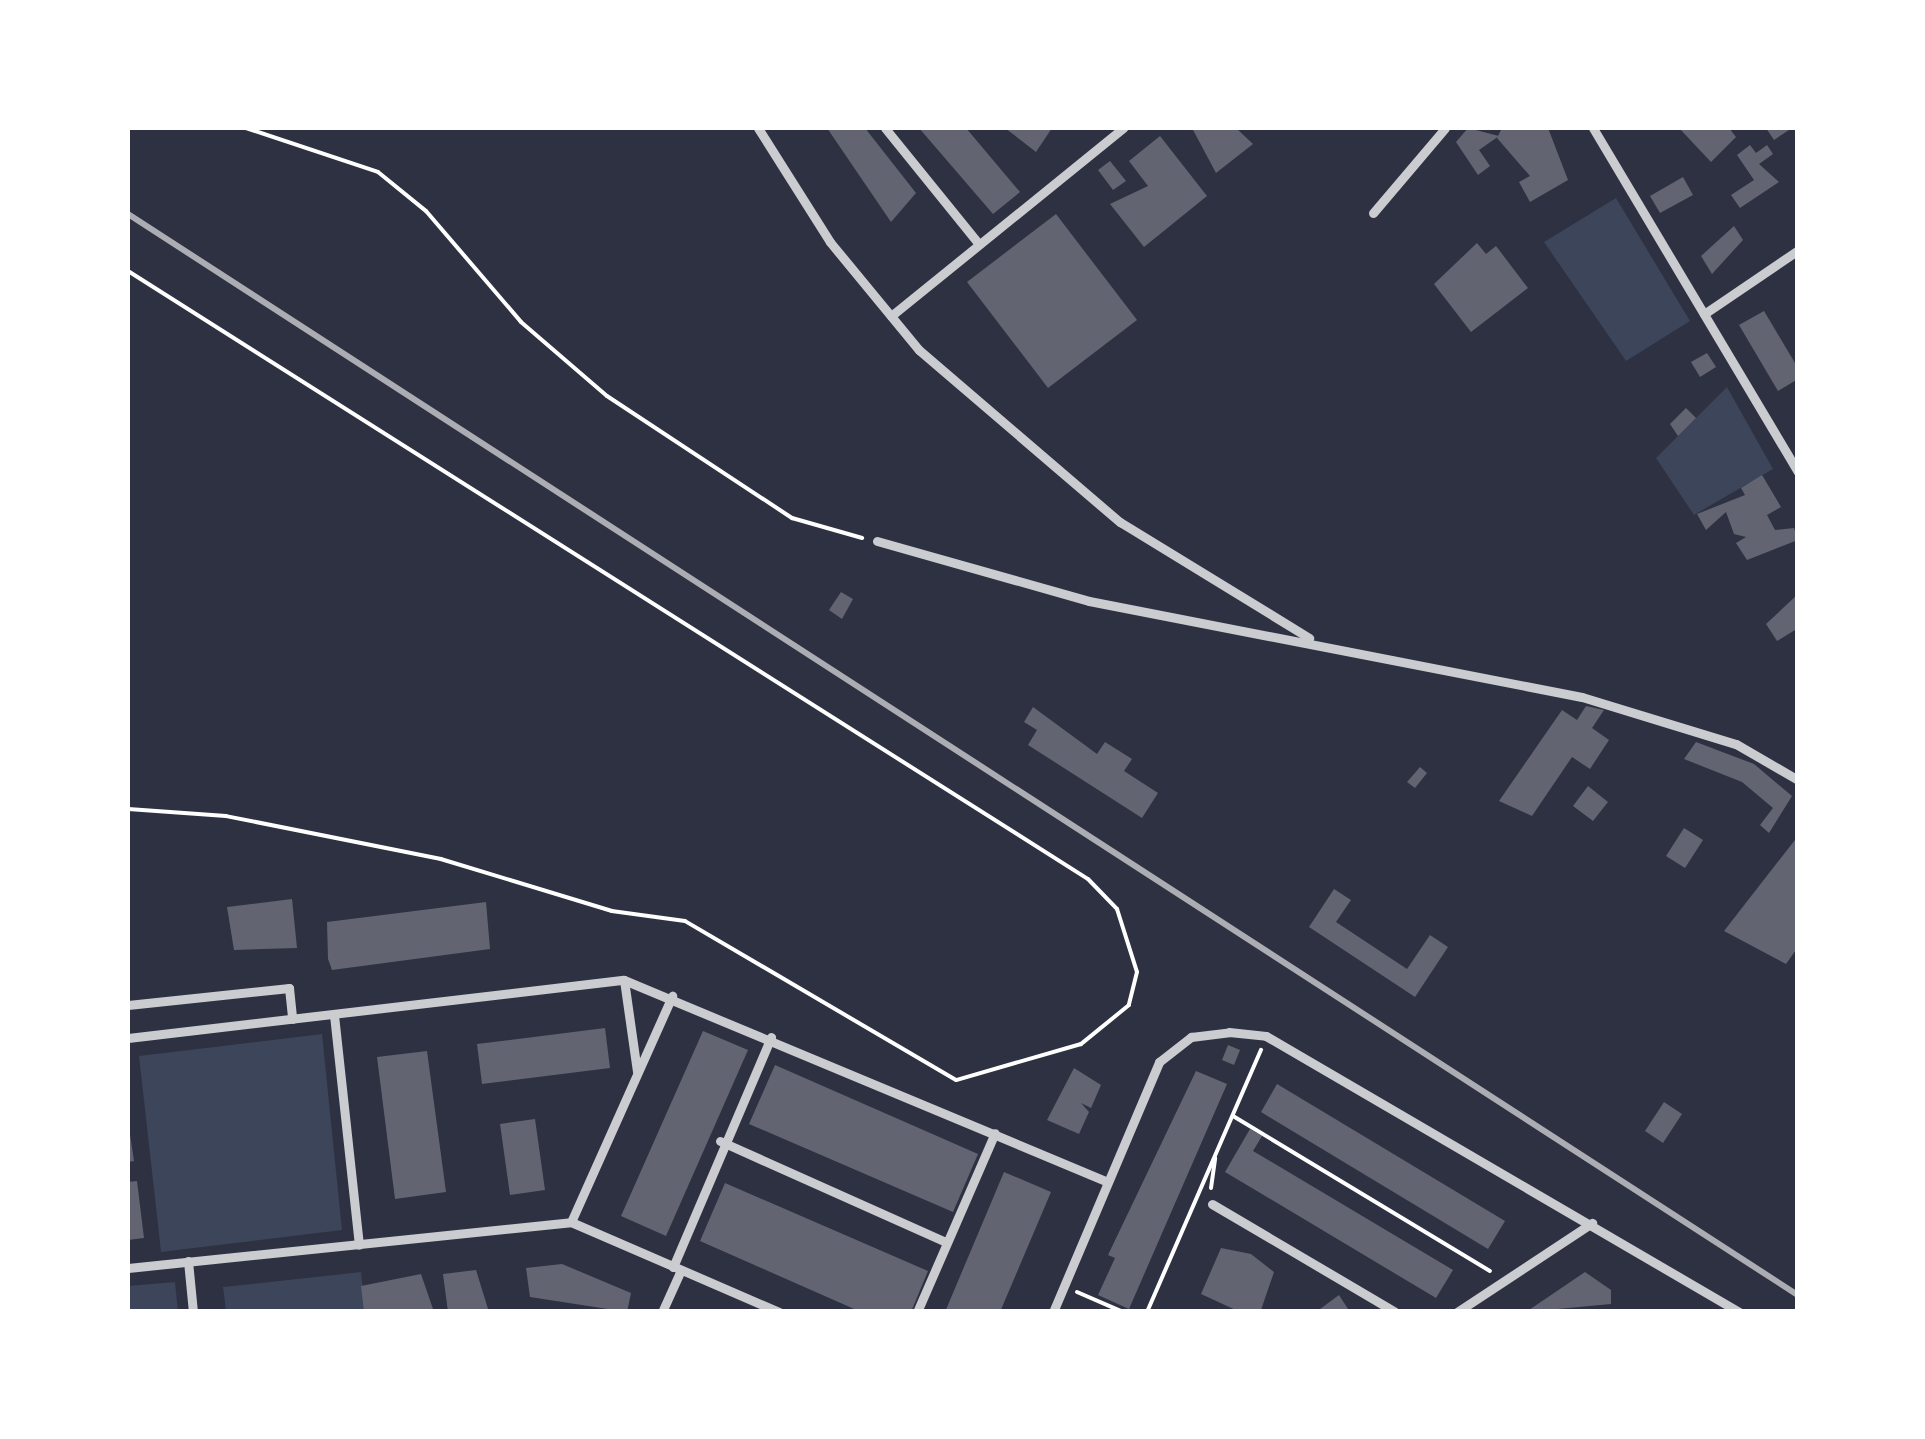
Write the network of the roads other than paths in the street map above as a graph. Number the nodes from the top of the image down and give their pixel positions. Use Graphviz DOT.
graph roads {
  1 [pos="758,128"];
  2 [pos="885,128"];
  3 [pos="1123,128"];
  4 [pos="1446,128"];
  5 [pos="1593,128"];
  6 [pos="1373,213"];
  7 [pos="979,244"];
  8 [pos="1798,250"];
  9 [pos="1704,314"];
  10 [pos="891,316"];
  11 [pos="1798,472"];
  12 [pos="878,541"];
  13 [pos="1317,642"];
  14 [pos="1798,780"];
  15 [pos="624,980"];
  16 [pos="672,996"];
  17 [pos="128,1006"];
  18 [pos="334,1015"];
  19 [pos="292,1019"];
  20 [pos="770,1037"];
  21 [pos="128,1038"];
  22 [pos="638,1073"];
  23 [pos="995,1133"];
  24 [pos="720,1141"];
  25 [pos="1108,1182"];
  26 [pos="1212,1204"];
  27 [pos="571,1222"];
  28 [pos="1592,1223"];
  29 [pos="946,1242"];
  30 [pos="360,1244"];
  31 [pos="188,1261"];
  32 [pos="128,1268"];
  33 [pos="677,1268"];
  34 [pos="193,1312"];
  35 [pos="662,1312"];
  36 [pos="778,1312"];
  37 [pos="917,1312"];
  38 [pos="1053,1312"];
  39 [pos="1395,1312"];
  40 [pos="1457,1312"];
  41 [pos="1739,1312"];
  1 -- 10 [label="street"];
  2 -- 7 [label="street"];
  3 -- 7 [label="street"];
  4 -- 6 [label="street"];
  5 -- 9 [label="street"];
  7 -- 10 [label="street"];
  8 -- 9 [label="street"];
  9 -- 11 [label="street"];
  10 -- 13 [label="street"];
  12 -- 13 [label="street"];
  13 -- 14 [label="street"];
  15 -- 16 [label="street"];
  15 -- 18 [label="street"];
  15 -- 22 [label="street"];
  16 -- 20 [label="street"];
  16 -- 22 [label="street"];
  17 -- 19 [label="street"];
  18 -- 19 [label="street"];
  18 -- 30 [label="street"];
  19 -- 21 [label="street"];
  20 -- 23 [label="street"];
  20 -- 24 [label="street"];
  22 -- 27 [label="street"];
  23 -- 25 [label="street"];
  23 -- 29 [label="street"];
  24 -- 29 [label="street"];
  24 -- 33 [label="street"];
  25 -- 28 [label="street"];
  25 -- 38 [label="street"];
  26 -- 39 [label="street"];
  27 -- 30 [label="street"];
  27 -- 33 [label="street"];
  28 -- 40 [label="street"];
  28 -- 41 [label="street"];
  29 -- 37 [label="street"];
  30 -- 31 [label="street"];
  31 -- 32 [label="street"];
  31 -- 34 [label="street"];
  33 -- 35 [label="street"];
  33 -- 36 [label="street"];
}
